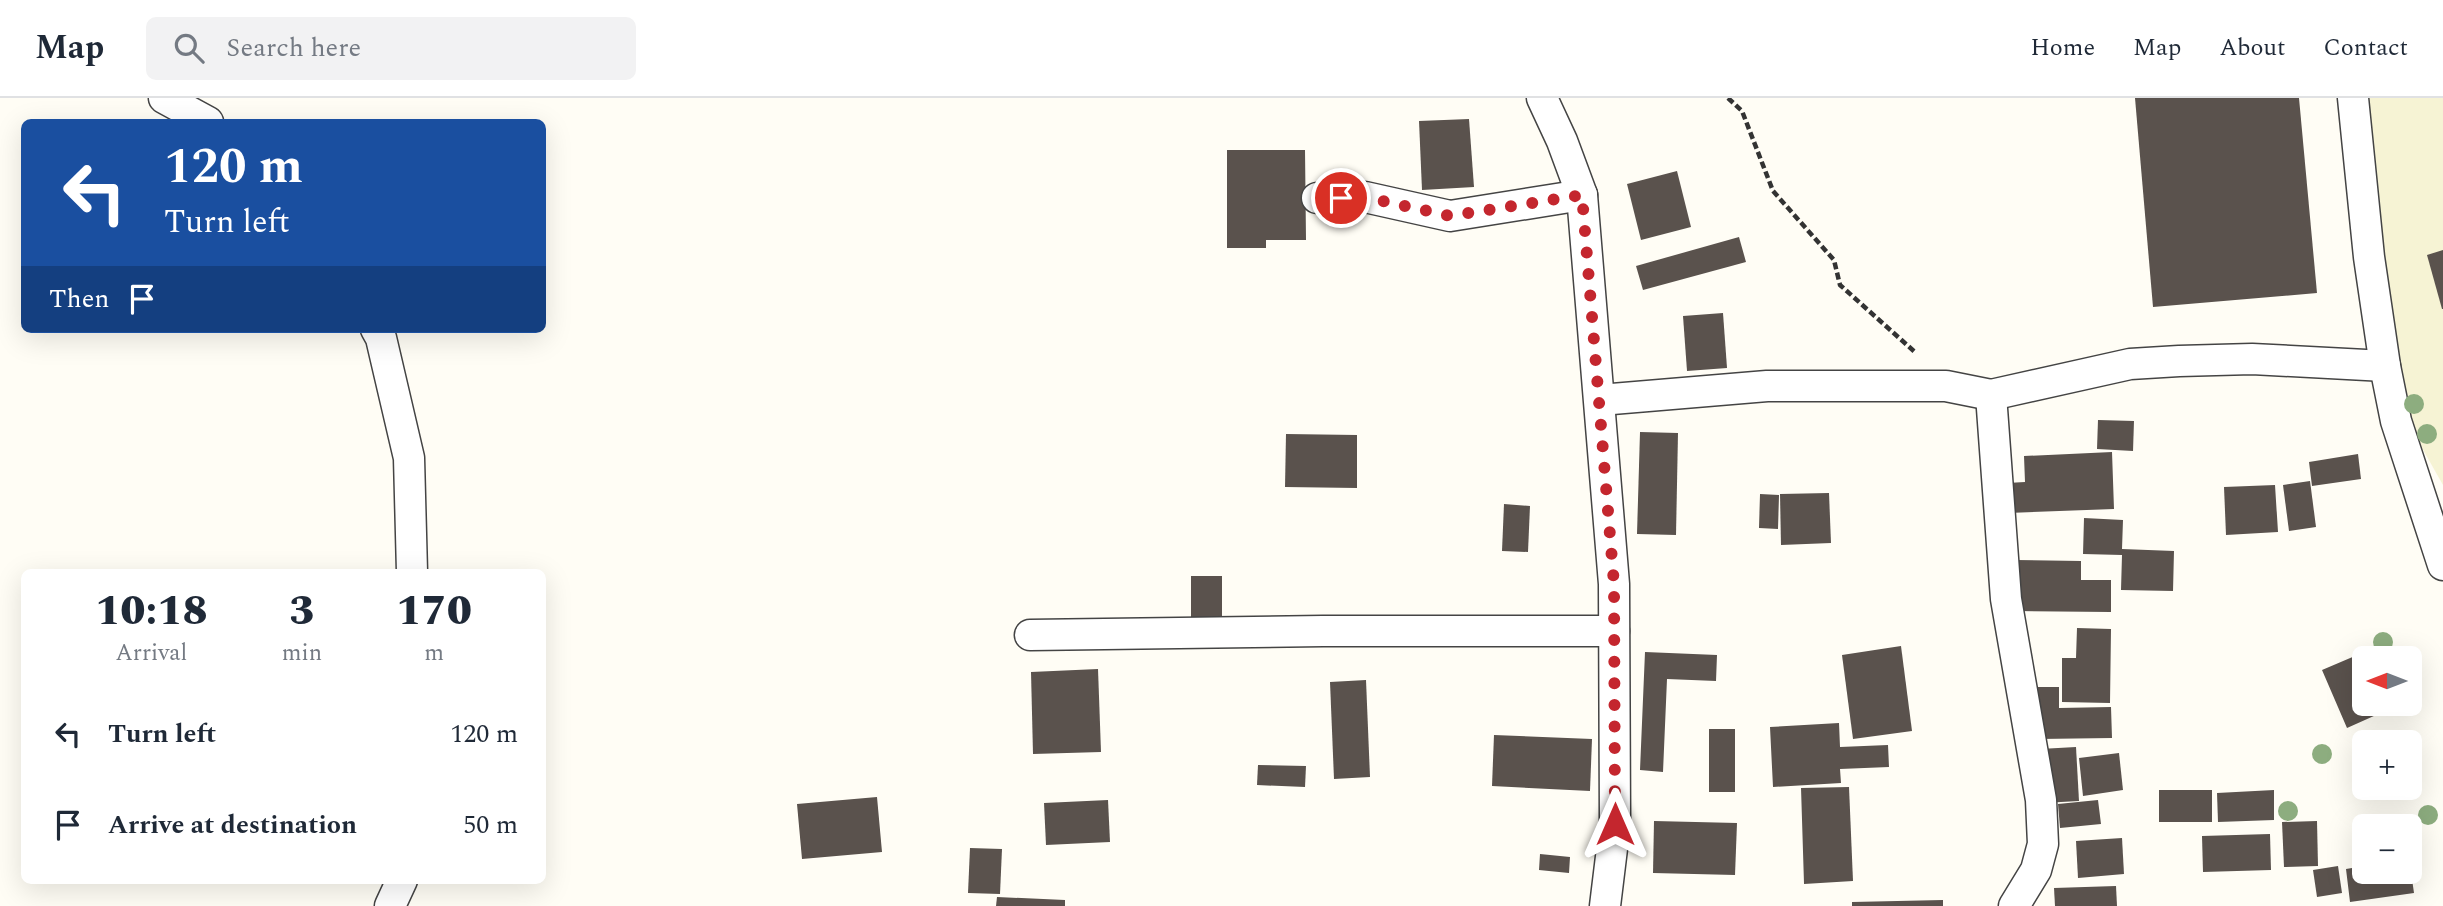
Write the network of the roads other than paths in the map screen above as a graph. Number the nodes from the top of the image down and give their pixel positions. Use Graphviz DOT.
graph roads {
  1 [pos="164,98"];
  2 [pos="1542,98"];
  3 [pos="2353,98"];
  4 [pos="202,119"];
  5 [pos="1582,195"];
  6 [pos="1317,198"];
  7 [pos="378,333"];
  8 [pos="2385,366"];
  9 [pos="1992,395"];
  10 [pos="1600,400"];
  11 [pos="2443,565"];
  12 [pos="412,569"];
  13 [pos="1614,631"];
  14 [pos="1030,635"];
  15 [pos="400,884"];
  16 [pos="390,906"];
  17 [pos="1605,906"];
  18 [pos="2014,906"];
  1 -- 4 [label="street"];
  2 -- 5 [label="street"];
  3 -- 8 [label="street"];
  5 -- 6 [label="street"];
  5 -- 10 [label="street"];
  7 -- 12 [label="street"];
  8 -- 9 [label="street"];
  8 -- 11 [label="street"];
  9 -- 10 [label="street"];
  9 -- 18 [label="street"];
  10 -- 13 [label="street"];
  13 -- 14 [label="street"];
  13 -- 17 [label="street"];
  15 -- 16 [label="street"];
}
